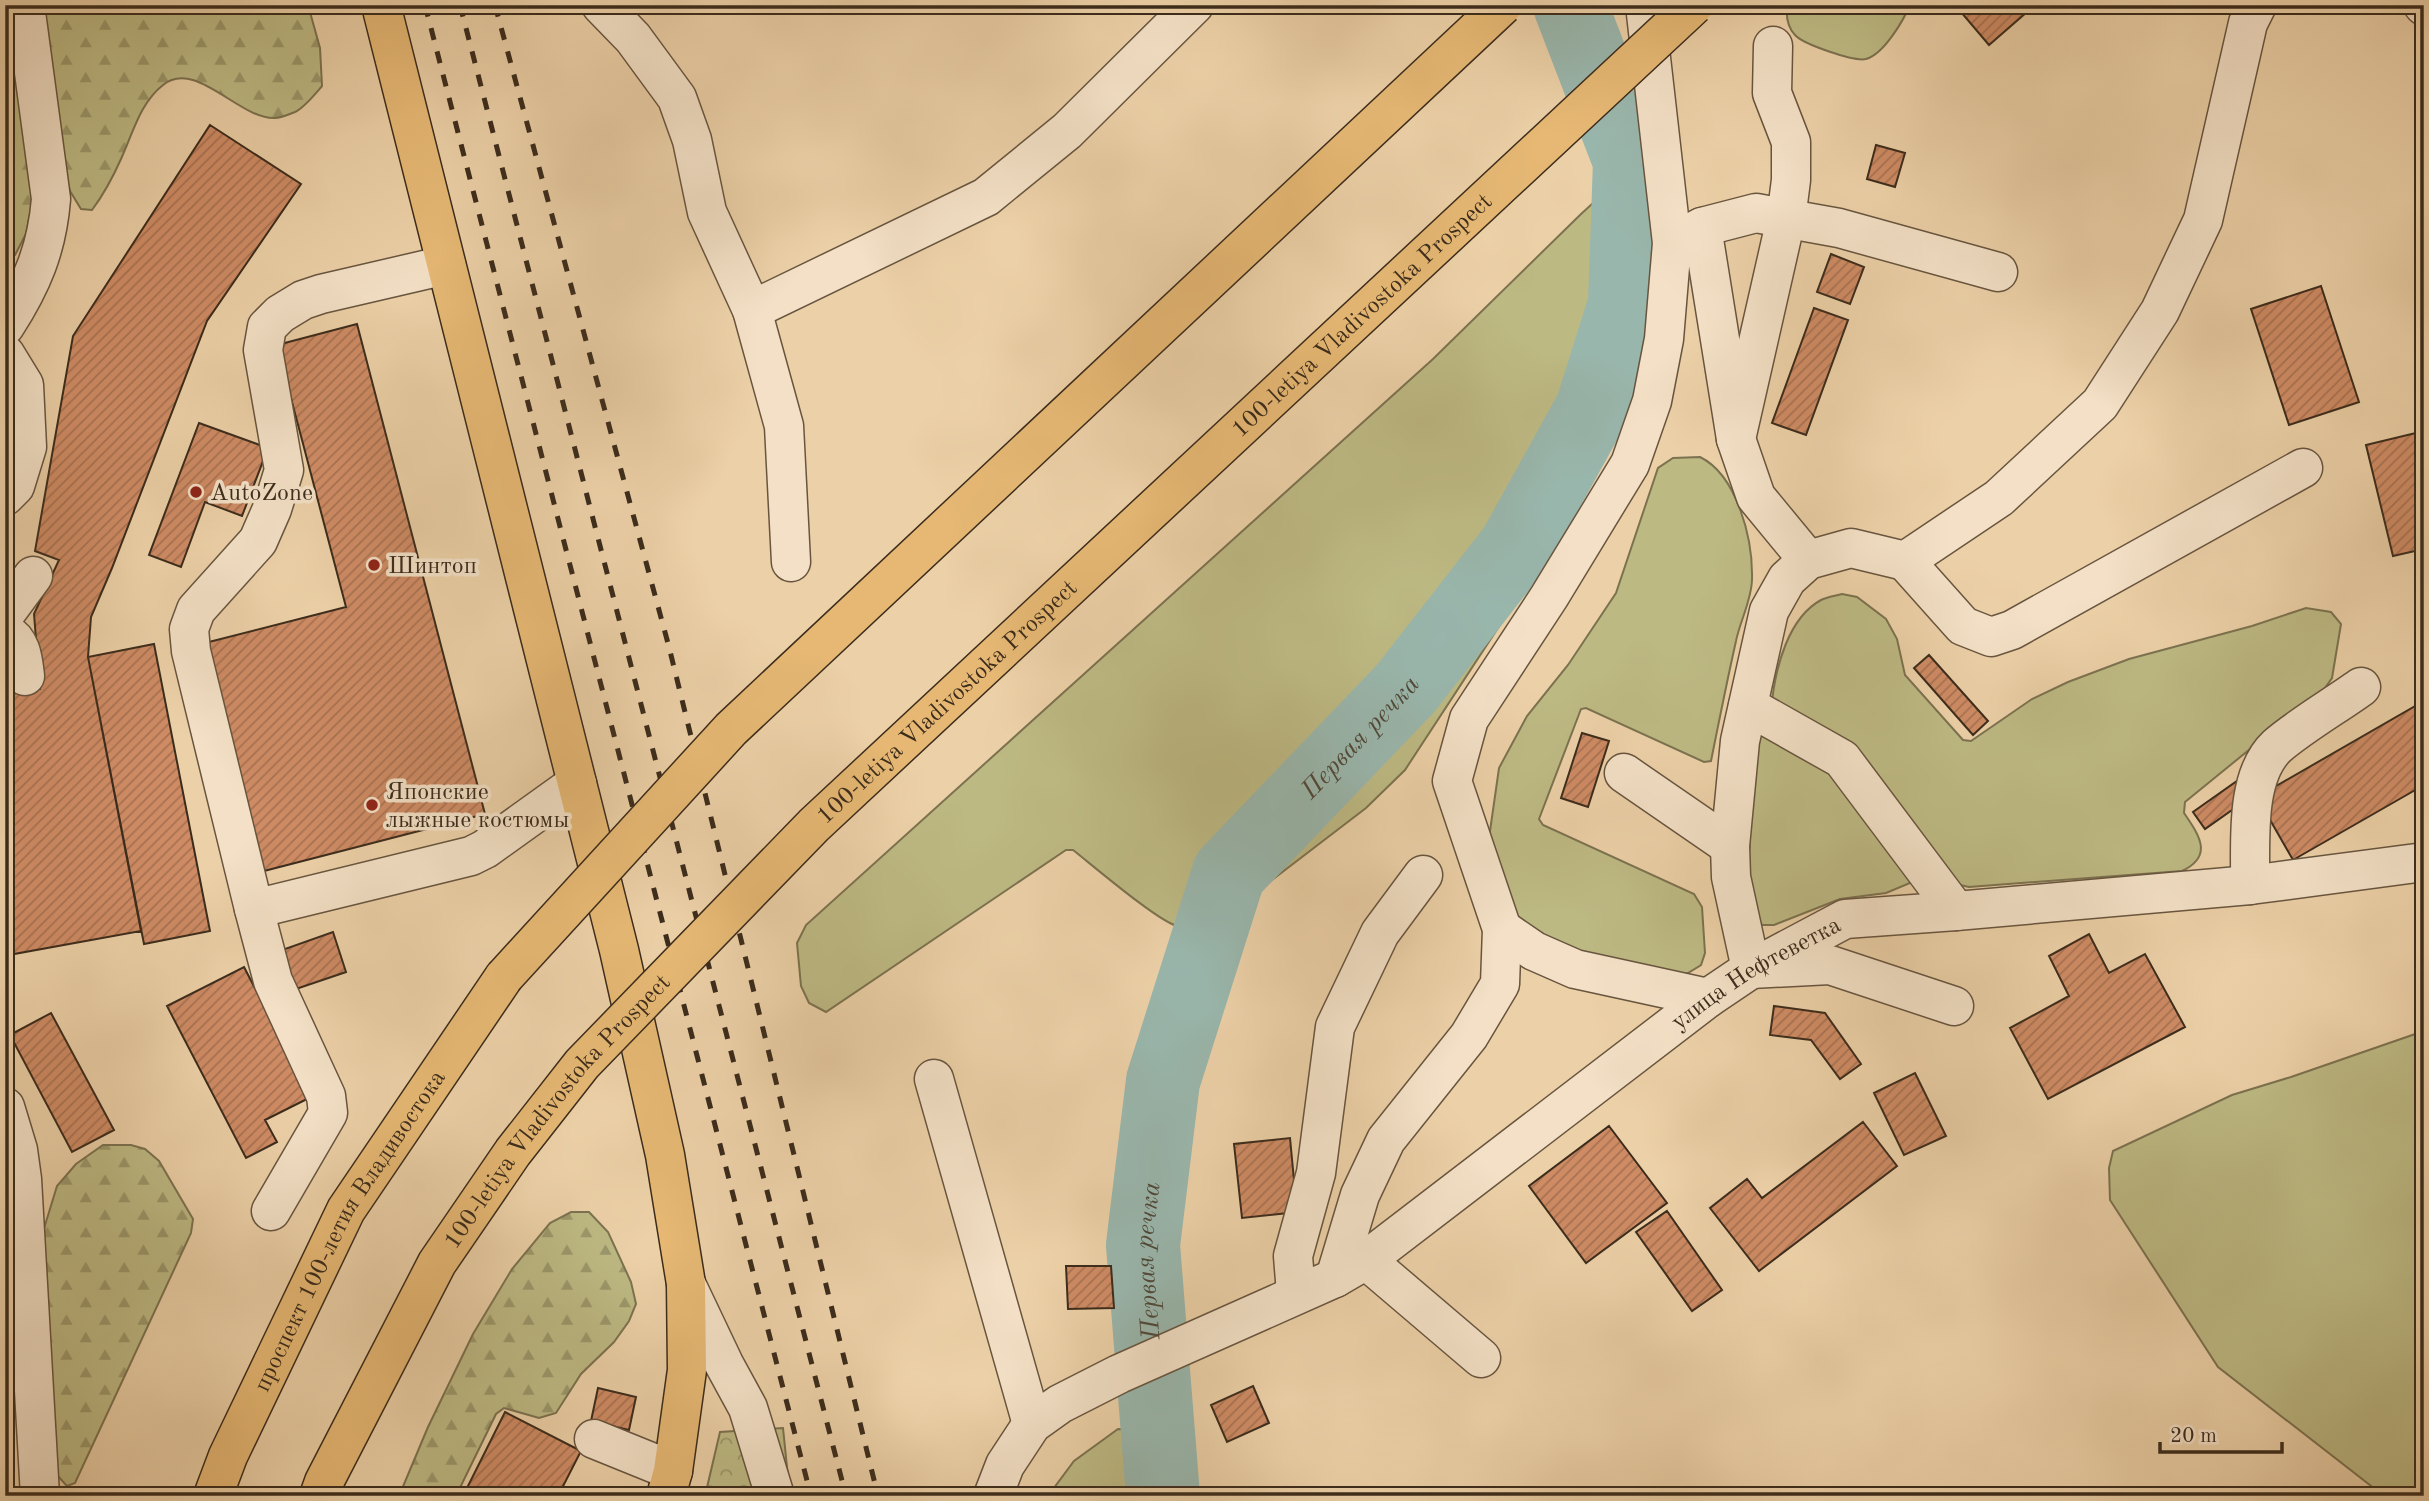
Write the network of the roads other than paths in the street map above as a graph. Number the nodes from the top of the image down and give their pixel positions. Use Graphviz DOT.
graph roads {
  1 [pos="25,5"];
  2 [pos="381,5"];
  3 [pos="601,5"];
  4 [pos="1194,5"];
  5 [pos="1503,5"];
  6 [pos="1645,5"];
  7 [pos="1694,5"];
  8 [pos="2257,5"];
  9 [pos="1773,46"];
  10 [pos="1786,219"];
  11 [pos="1687,235"];
  12 [pos="446,265"];
  13 [pos="1998,272"];
  14 [pos="752,310"];
  15 [pos="5,326"];
  16 [pos="5,354"];
  17 [pos="1736,439"];
  18 [pos="2303,468"];
  19 [pos="5,496"];
  20 [pos="1808,560"];
  21 [pos="1906,561"];
  22 [pos="791,562"];
  23 [pos="33,576"];
  24 [pos="5,614"];
  25 [pos="5,632"];
  26 [pos="25,676"];
  27 [pos="2361,687"];
  28 [pos="1748,706"];
  29 [pos="1624,773"];
  30 [pos="577,783"];
  31 [pos="1730,846"];
  32 [pos="2424,862"];
  33 [pos="1423,875"];
  34 [pos="2250,885"];
  35 [pos="254,909"];
  36 [pos="1956,911"];
  37 [pos="1502,929"];
  38 [pos="1751,969"];
  39 [pos="1708,998"];
  40 [pos="1954,1006"];
  41 [pos="934,1079"];
  42 [pos="5,1107"];
  43 [pos="271,1211"];
  44 [pos="1351,1269"];
  45 [pos="687,1284"];
  46 [pos="1296,1293"];
  47 [pos="18,1312"];
  48 [pos="1481,1358"];
  49 [pos="1032,1424"];
  50 [pos="21,1429"];
  51 [pos="594,1438"];
  52 [pos="669,1483"];
  53 [pos="40,1496"];
  54 [pos="213,1496"];
  55 [pos="319,1496"];
  56 [pos="775,1496"];
  57 [pos="993,1496"];
  1 -- 15 [label="street"];
  2 -- 12 [label="main road"];
  3 -- 14 [label="street"];
  4 -- 14 [label="street"];
  5 -- 54 [label="main road, bridge"];
  6 -- 11 [label="street"];
  7 -- 55 [label="main road, 100-letiya Vladivostoka Prospect, bridge"];
  8 -- 21 [label="street"];
  9 -- 10 [label="street"];
  10 -- 11 [label="street"];
  10 -- 13 [label="street"];
  10 -- 17 [label="street"];
  11 -- 17 [label="street"];
  11 -- 37 [label="street"];
  12 -- 30 [label="main road"];
  12 -- 35 [label="street"];
  14 -- 22 [label="street"];
  16 -- 19 [label="street"];
  17 -- 20 [label="street"];
  18 -- 21 [label="street"];
  20 -- 21 [label="street"];
  20 -- 28 [label="street"];
  23 -- 24 [label="street"];
  25 -- 26 [label="street"];
  27 -- 34 [label="street"];
  28 -- 31 [label="street"];
  28 -- 36 [label="street"];
  29 -- 31 [label="street"];
  30 -- 35 [label="street"];
  30 -- 45 [label="main road"];
  31 -- 38 [label="street"];
  32 -- 34 [label="street, улица Нефтеветка"];
  33 -- 46 [label="street"];
  34 -- 36 [label="street, улица Нефтеветка"];
  35 -- 43 [label="street"];
  36 -- 38 [label="street, улица Нефтеветка"];
  37 -- 39 [label="street"];
  37 -- 44 [label="street"];
  38 -- 39 [label="street, улица Нефтеветка"];
  38 -- 40 [label="street"];
  39 -- 44 [label="street, улица Нефтеветка"];
  41 -- 49 [label="street"];
  42 -- 47 [label="street"];
  44 -- 46 [label="street, улица Нефтеветка"];
  44 -- 48 [label="street"];
  45 -- 52 [label="main road"];
  45 -- 56 [label="street"];
  46 -- 49 [label="street, улица Нефтеветка"];
  47 -- 50 [label="street"];
  49 -- 57 [label="street"];
  50 -- 53 [label="street"];
  51 -- 52 [label="street"];
}
